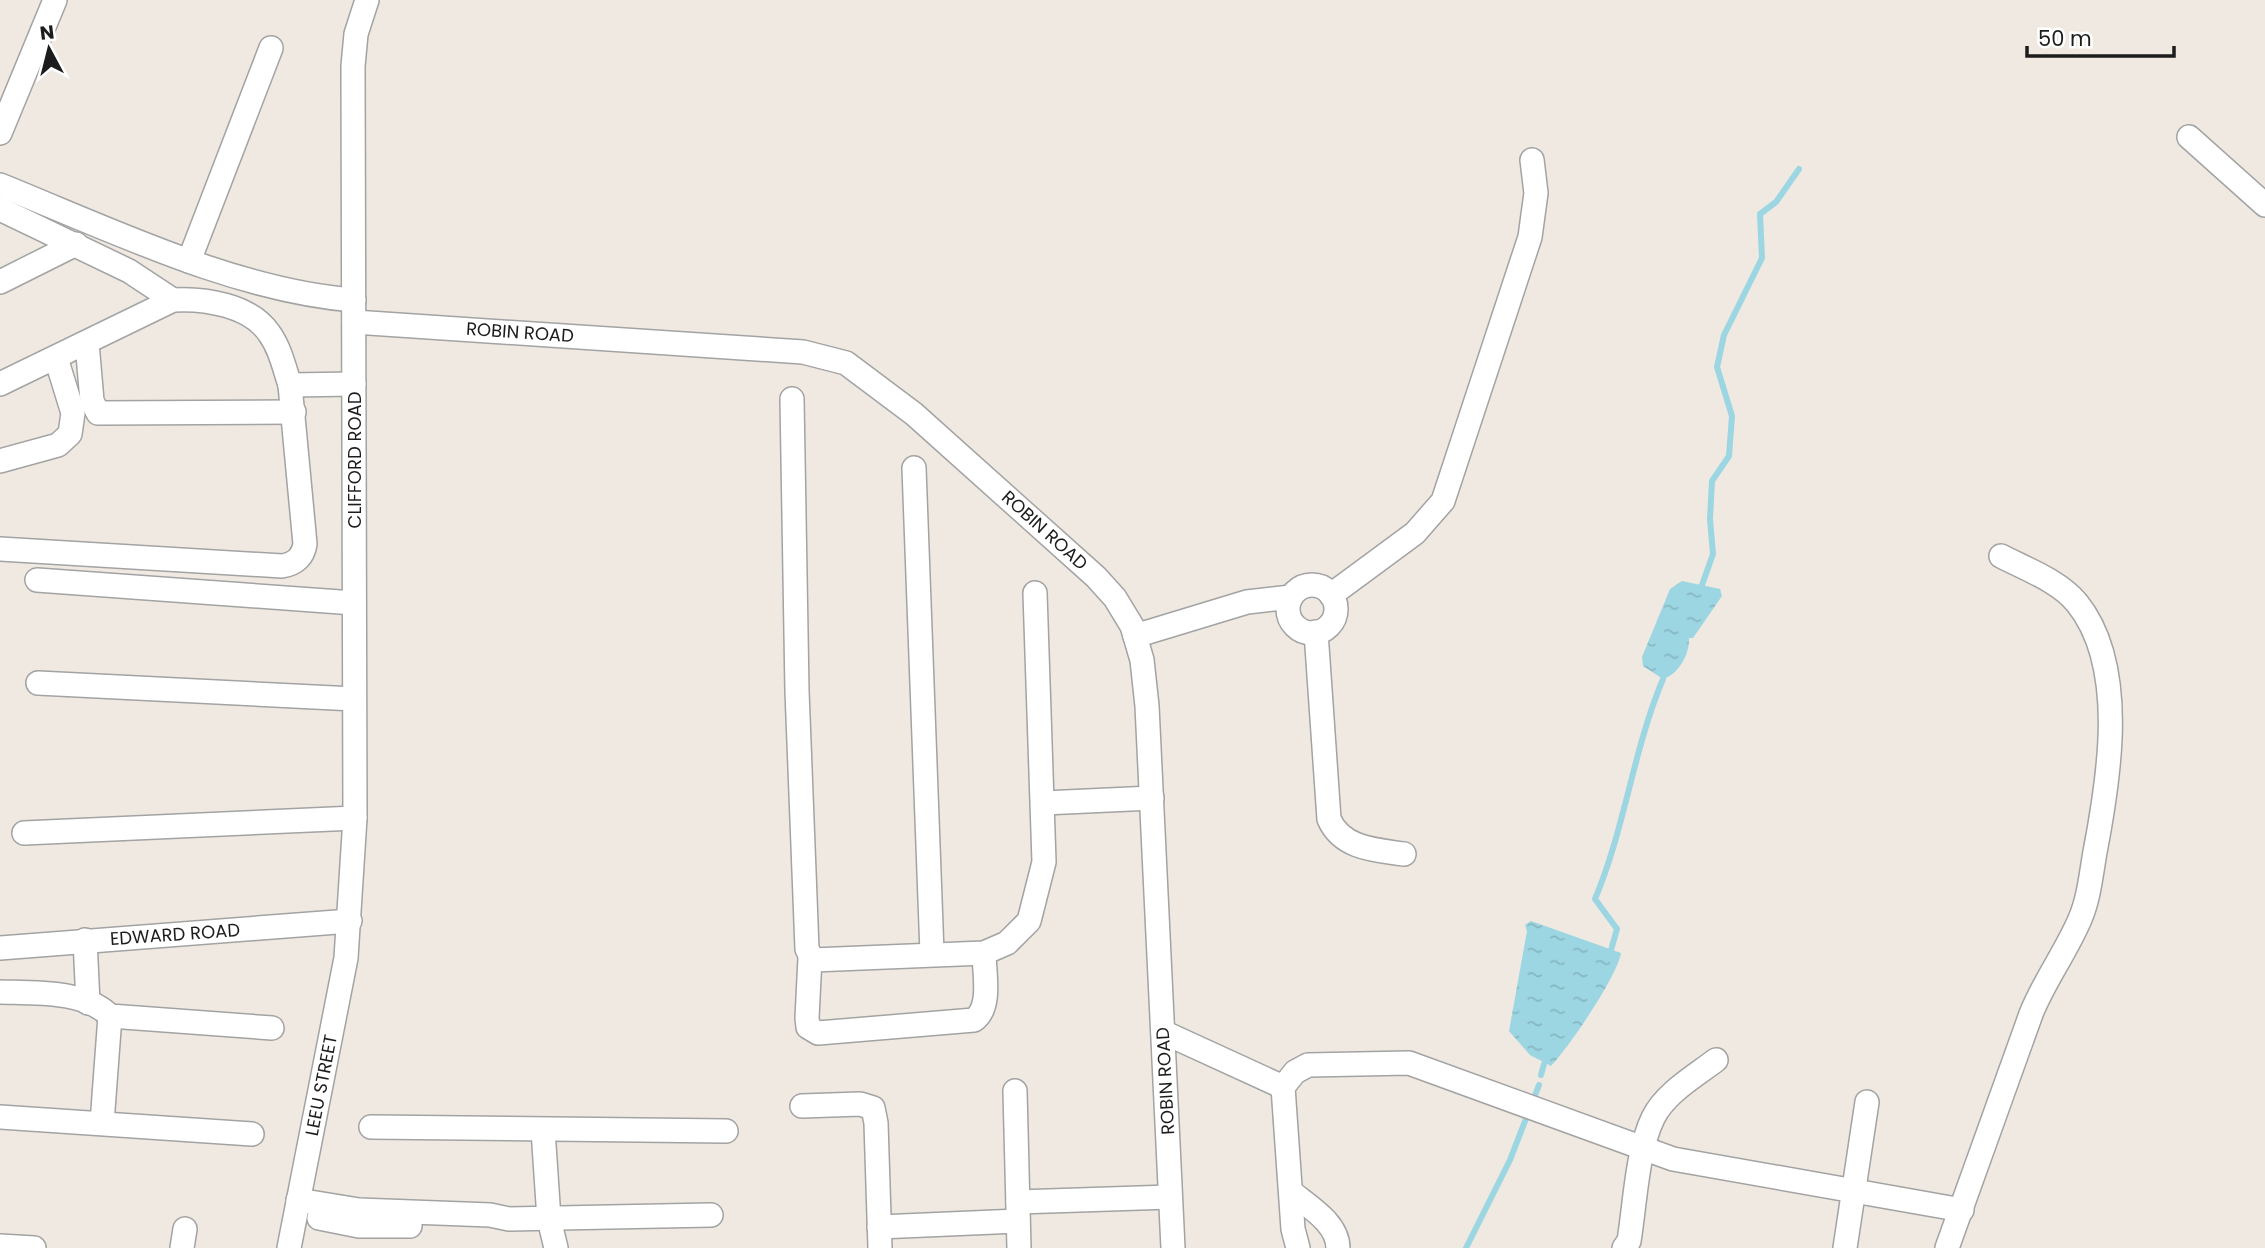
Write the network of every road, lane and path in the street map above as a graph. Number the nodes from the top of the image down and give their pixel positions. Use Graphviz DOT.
graph roads {
  1 [pos="55,0"];
  2 [pos="366,0"];
  3 [pos="271,48"];
  4 [pos="0,133"];
  5 [pos="2189,137"];
  6 [pos="1532,160"];
  7 [pos="0,185"];
  8 [pos="2265,205"];
  9 [pos="0,209"];
  10 [pos="76,244"];
  11 [pos="189,261"];
  12 [pos="0,282"];
  13 [pos="173,300"];
  14 [pos="354,311"];
  15 [pos="87,343"];
  16 [pos="56,358"];
  17 [pos="0,384"];
  18 [pos="354,384"];
  19 [pos="290,385"];
  20 [pos="792,399"];
  21 [pos="294,412"];
  22 [pos="0,461"];
  23 [pos="914,468"];
  24 [pos="0,549"];
  25 [pos="2001,556"];
  26 [pos="37,580"];
  27 [pos="1035,593"];
  28 [pos="1331,595"];
  29 [pos="1291,597"];
  30 [pos="354,603"];
  31 [pos="1316,632"];
  32 [pos="1135,636"];
  33 [pos="38,683"];
  34 [pos="354,699"];
  35 [pos="1152,798"];
  36 [pos="1044,803"];
  37 [pos="355,818"];
  38 [pos="24,833"];
  39 [pos="1404,854"];
  40 [pos="350,921"];
  41 [pos="85,940"];
  42 [pos="0,948"];
  43 [pos="932,953"];
  44 [pos="984,953"];
  45 [pos="810,958"];
  46 [pos="0,992"];
  47 [pos="88,1003"];
  48 [pos="110,1017"];
  49 [pos="272,1028"];
  50 [pos="1163,1032"];
  51 [pos="1716,1060"];
  52 [pos="1283,1087"];
  53 [pos="1014,1091"];
  54 [pos="1867,1102"];
  55 [pos="802,1106"];
  56 [pos="0,1117"];
  57 [pos="102,1123"];
  58 [pos="371,1127"];
  59 [pos="543,1130"];
  60 [pos="726,1131"];
  61 [pos="252,1134"];
  62 [pos="1644,1149"];
  63 [pos="1853,1190"];
  64 [pos="1291,1192"];
  65 [pos="1170,1197"];
  66 [pos="297,1207"];
  67 [pos="1962,1210"];
  68 [pos="1018,1211"];
  69 [pos="712,1215"];
  70 [pos="549,1219"];
  71 [pos="879,1238"];
  72 [pos="0,1246"];
  73 [pos="34,1248"];
  74 [pos="289,1248"];
  75 [pos="556,1248"];
  76 [pos="1019,1248"];
  77 [pos="1173,1248"];
  78 [pos="1297,1248"];
  79 [pos="1338,1248"];
  80 [pos="1624,1248"];
  81 [pos="1845,1248"];
  82 [pos="1947,1248"];
  1 -- 4 [label="street"];
  2 -- 14 [label="street, CLIFFORD ROAD"];
  3 -- 11 [label="street"];
  5 -- 8 [label="street"];
  6 -- 28 [label="street"];
  7 -- 11 [label="street, ROBIN ROAD"];
  9 -- 10 [label="street"];
  10 -- 12 [label="street"];
  10 -- 13 [label="street"];
  11 -- 14 [label="street, ROBIN ROAD"];
  13 -- 15 [label="street"];
  13 -- 19 [label="street"];
  14 -- 18 [label="street, CLIFFORD ROAD"];
  14 -- 32 [label="street, ROBIN ROAD"];
  15 -- 16 [label="street"];
  15 -- 21 [label="street"];
  16 -- 17 [label="street"];
  16 -- 22 [label="street"];
  18 -- 19 [label="street"];
  18 -- 30 [label="street, CLIFFORD ROAD"];
  19 -- 21 [label="street"];
  20 -- 45 [label="street"];
  21 -- 24 [label="street"];
  23 -- 43 [label="street"];
  25 -- 67 [label="street"];
  26 -- 30 [label="street"];
  27 -- 36 [label="street"];
  28 -- 29 [label="street"];
  28 -- 31 [label="street"];
  29 -- 31 [label="street"];
  29 -- 32 [label="street"];
  30 -- 34 [label="street, CLIFFORD ROAD"];
  31 -- 39 [label="street"];
  32 -- 35 [label="street, ROBIN ROAD"];
  33 -- 34 [label="street"];
  34 -- 37 [label="street, CLIFFORD ROAD"];
  35 -- 36 [label="street"];
  35 -- 50 [label="street, ROBIN ROAD"];
  36 -- 44 [label="street"];
  37 -- 38 [label="street"];
  37 -- 40 [label="street, CLIFFORD ROAD"];
  40 -- 41 [label="street, EDWARD ROAD"];
  40 -- 66 [label="street, LEEU STREET"];
  41 -- 42 [label="street, EDWARD ROAD"];
  41 -- 47 [label="street"];
  43 -- 44 [label="street"];
  43 -- 45 [label="street"];
  44 -- 45 [label="street"];
  46 -- 47 [label="street"];
  47 -- 48 [label="street"];
  48 -- 49 [label="street"];
  48 -- 57 [label="street"];
  50 -- 52 [label="street"];
  50 -- 65 [label="street, ROBIN ROAD"];
  51 -- 62 [label="street"];
  52 -- 62 [label="street"];
  52 -- 64 [label="street"];
  53 -- 68 [label="street"];
  54 -- 63 [label="street"];
  55 -- 71 [label="street"];
  56 -- 57 [label="street"];
  57 -- 61 [label="street"];
  58 -- 59 [label="street"];
  59 -- 60 [label="street"];
  59 -- 70 [label="street"];
  62 -- 63 [label="street"];
  62 -- 80 [label="street"];
  63 -- 67 [label="street"];
  63 -- 81 [label="street"];
  64 -- 78 [label="street"];
  64 -- 79 [label="street"];
  65 -- 68 [label="street"];
  65 -- 77 [label="street, ROBIN ROAD"];
  66 -- 70 [label="street"];
  66 -- 74 [label="street, LEEU STREET"];
  67 -- 82 [label="street"];
  68 -- 71 [label="street"];
  68 -- 76 [label="street"];
  69 -- 70 [label="street"];
  70 -- 75 [label="street"];
  72 -- 73 [label="street"];
}
